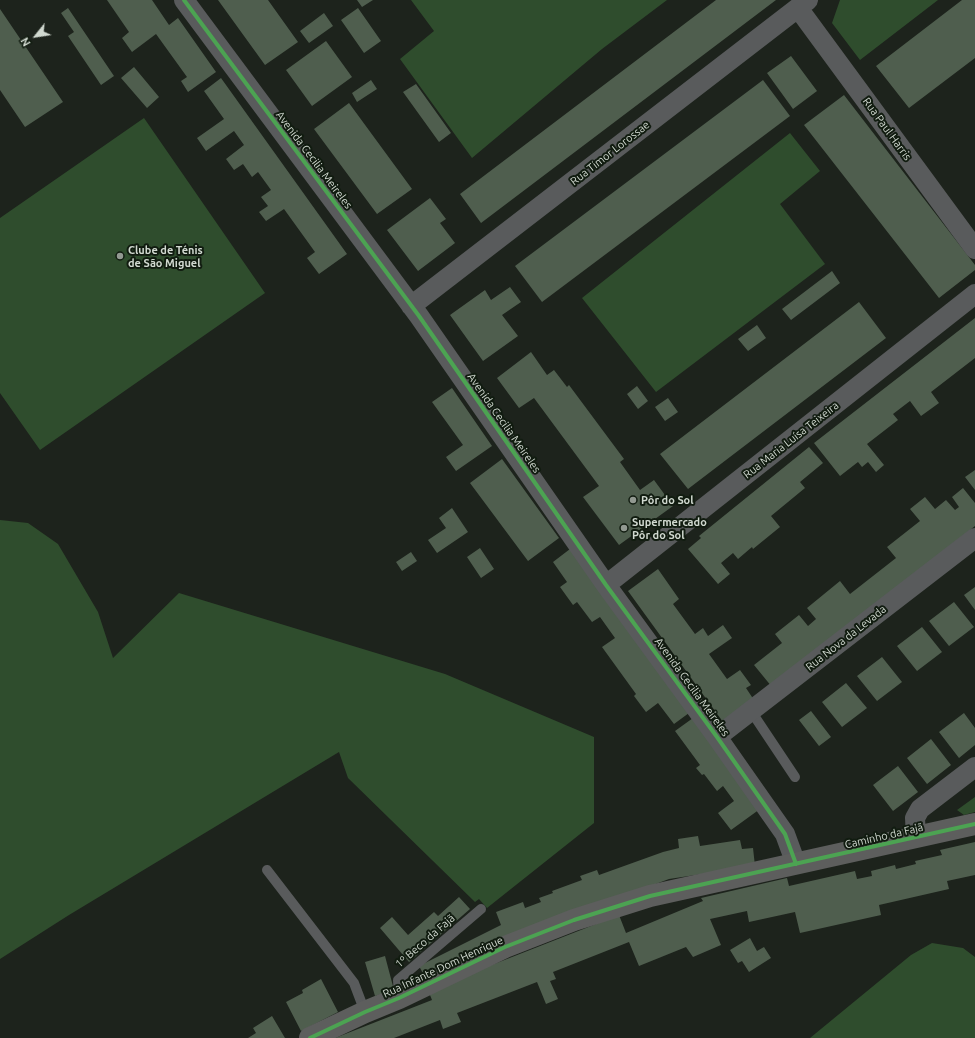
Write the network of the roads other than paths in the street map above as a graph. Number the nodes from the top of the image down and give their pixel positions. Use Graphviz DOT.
graph roads {
  1 [pos="184,0"];
  2 [pos="803,4"];
  3 [pos="975,249"];
  4 [pos="975,294"];
  5 [pos="411,306"];
  6 [pos="975,538"];
  7 [pos="606,585"];
  8 [pos="751,711"];
  9 [pos="717,737"];
  10 [pos="975,767"];
  11 [pos="796,777"];
  12 [pos="975,824"];
  13 [pos="916,838"];
  14 [pos="796,864"];
  15 [pos="267,870"];
  16 [pos="481,909"];
  17 [pos="399,998"];
  18 [pos="365,1012"];
  19 [pos="310,1038"];
  1 -- 5 [label="street, Avenida Cecilia Meireles"];
  2 -- 3 [label="street, Rua Paul Harris"];
  2 -- 5 [label="street, Rua Timor Lorossae"];
  4 -- 7 [label="street, Rua Maria Luísa Teixeira"];
  5 -- 7 [label="street, Avenida Cecilia Meireles"];
  6 -- 8 [label="street, Rua Nova da Levada"];
  7 -- 9 [label="street, Avenida Cecilia Meireles"];
  8 -- 9 [label="street, Rua Nova da Levada"];
  8 -- 11 [label="lane"];
  9 -- 14 [label="street, Avenida Cecilia Meireles"];
  10 -- 13 [label="street"];
  12 -- 13 [label="street, Caminho da Fajã"];
  13 -- 14 [label="street, Caminho da Fajã"];
  14 -- 17 [label="street, Rua Infante Dom Henrique"];
  15 -- 18 [label="lane"];
  16 -- 17 [label="lane, 1º Beco da Fajã"];
  17 -- 18 [label="street, Rua Infante Dom Henrique"];
  18 -- 19 [label="street, Rua Infante Dom Henrique"];
}
